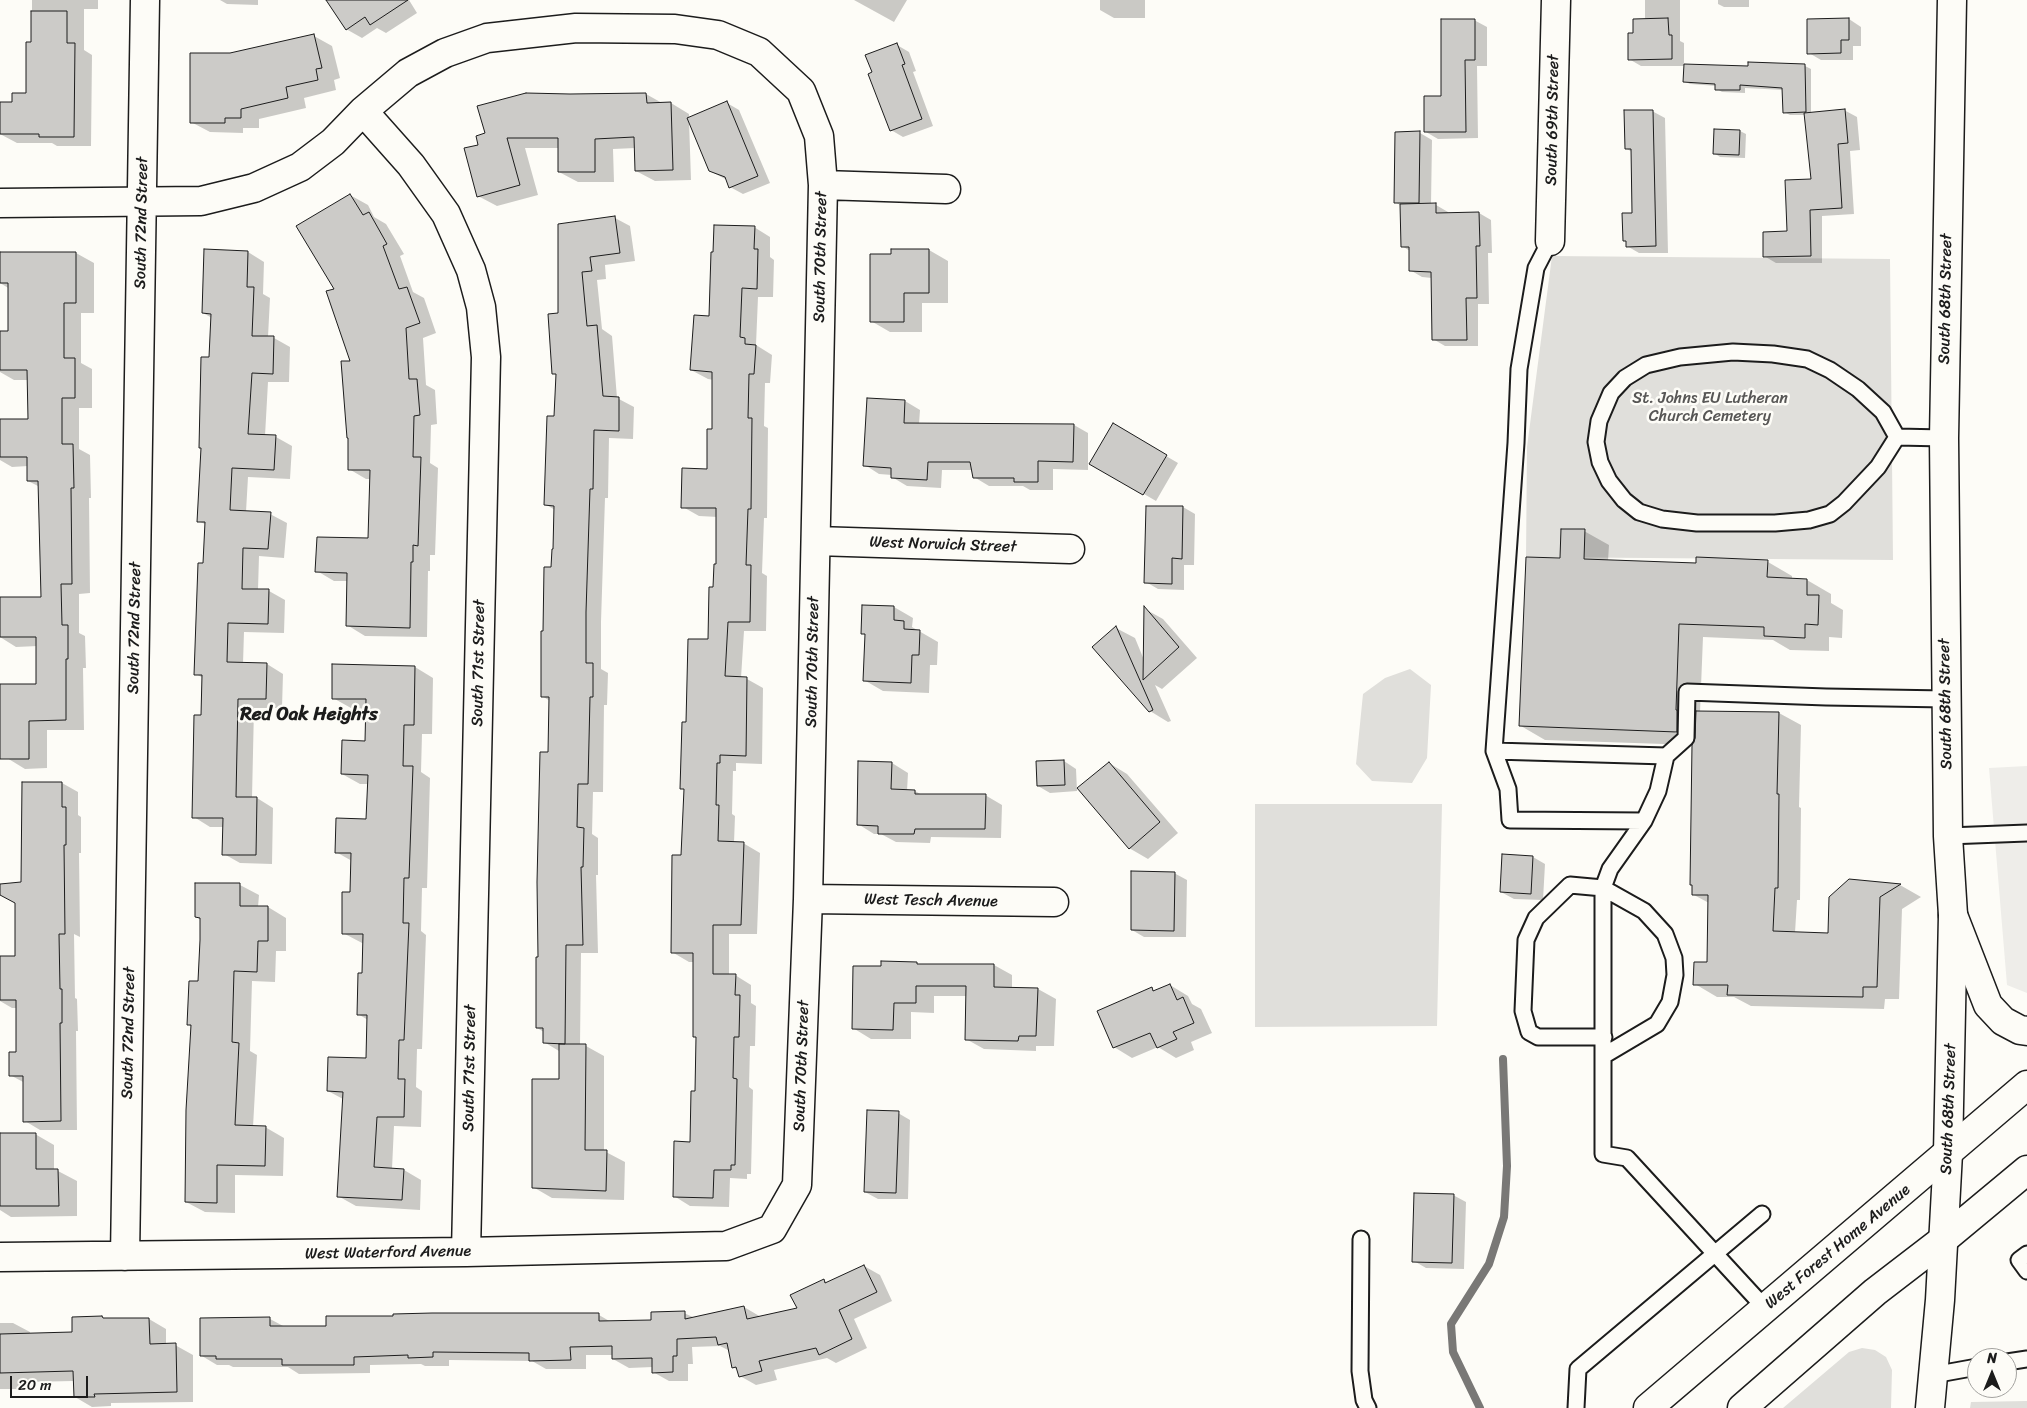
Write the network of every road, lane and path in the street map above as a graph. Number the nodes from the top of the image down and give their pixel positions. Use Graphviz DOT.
graph roads {
  1 [pos="145,0"];
  2 [pos="1556,0"];
  3 [pos="1952,0"];
  4 [pos="363,111"];
  5 [pos="823,185"];
  6 [pos="946,189"];
  7 [pos="0,203"];
  8 [pos="142,203"];
  9 [pos="1550,241"];
  10 [pos="1897,437"];
  11 [pos="1944,438"];
  12 [pos="816,541"];
  13 [pos="1070,549"];
  14 [pos="1946,699"];
  15 [pos="1494,751"];
  16 [pos="1666,756"];
  17 [pos="1644,820"];
  18 [pos="2027,833"];
  19 [pos="1948,836"];
  20 [pos="1603,888"];
  21 [pos="808,899"];
  22 [pos="1054,902"];
  23 [pos="1953,915"];
  24 [pos="2027,1031"];
  25 [pos="1604,1037"];
  26 [pos="1603,1056"];
  27 [pos="2027,1085"];
  28 [pos="1948,1153"];
  29 [pos="2027,1170"];
  30 [pos="1762,1214"];
  31 [pos="772,1229"];
  32 [pos="1361,1239"];
  33 [pos="1944,1239"];
  34 [pos="466,1252"];
  35 [pos="1715,1253"];
  36 [pos="2027,1254"];
  37 [pos="125,1256"];
  38 [pos="0,1258"];
  39 [pos="2027,1271"];
  40 [pos="1765,1308"];
  41 [pos="1967,1370"];
  42 [pos="1933,1375"];
  43 [pos="1368,1408"];
  44 [pos="1576,1408"];
  45 [pos="1648,1408"];
  46 [pos="1742,1408"];
  47 [pos="1930,1408"];
  1 -- 8 [label="street, South 72nd Street"];
  2 -- 9 [label="street, South 69th Street"];
  3 -- 11 [label="street, South 68th Street"];
  4 -- 5 [label="street, South 70th Street"];
  4 -- 8 [label="street"];
  4 -- 34 [label="street, South 71st Street"];
  5 -- 6 [label="street"];
  5 -- 12 [label="street, South 70th Street"];
  7 -- 8 [label="street"];
  8 -- 37 [label="street, South 72nd Street"];
  9 -- 15 [label="lane"];
  10 -- 10 [label="lane"];
  10 -- 11 [label="lane"];
  11 -- 14 [label="street, South 68th Street"];
  12 -- 13 [label="street, West Norwich Street"];
  12 -- 21 [label="street, South 70th Street"];
  14 -- 16 [label="lane"];
  14 -- 19 [label="street, South 68th Street"];
  15 -- 16 [label="lane"];
  15 -- 17 [label="lane"];
  16 -- 17 [label="lane"];
  17 -- 20 [label="lane"];
  18 -- 19 [label="lane"];
  19 -- 23 [label="street, South 68th Street"];
  20 -- 25 [label="lane"];
  20 -- 25 [label="lane"];
  20 -- 26 [label="lane"];
  21 -- 22 [label="street, West Tesch Avenue"];
  21 -- 31 [label="street, South 70th Street"];
  23 -- 24 [label="street"];
  23 -- 28 [label="street, South 68th Street"];
  25 -- 26 [label="lane"];
  26 -- 35 [label="lane"];
  27 -- 28 [label="street, West Forest Home Avenue"];
  28 -- 33 [label="street, South 68th Street"];
  28 -- 40 [label="street, West Forest Home Avenue"];
  29 -- 33 [label="street"];
  30 -- 35 [label="lane"];
  31 -- 34 [label="street, West Waterford Avenue"];
  32 -- 43 [label="lane"];
  33 -- 42 [label="street, South 68th Street"];
  33 -- 46 [label="street"];
  34 -- 37 [label="street, West Waterford Avenue"];
  35 -- 40 [label="lane"];
  35 -- 44 [label="lane"];
  36 -- 39 [label="lane"];
  37 -- 38 [label="street, West Waterford Avenue"];
  40 -- 45 [label="street, West Forest Home Avenue"];
  41 -- 42 [label="lane"];
  42 -- 47 [label="street, South 68th Street"];
}
